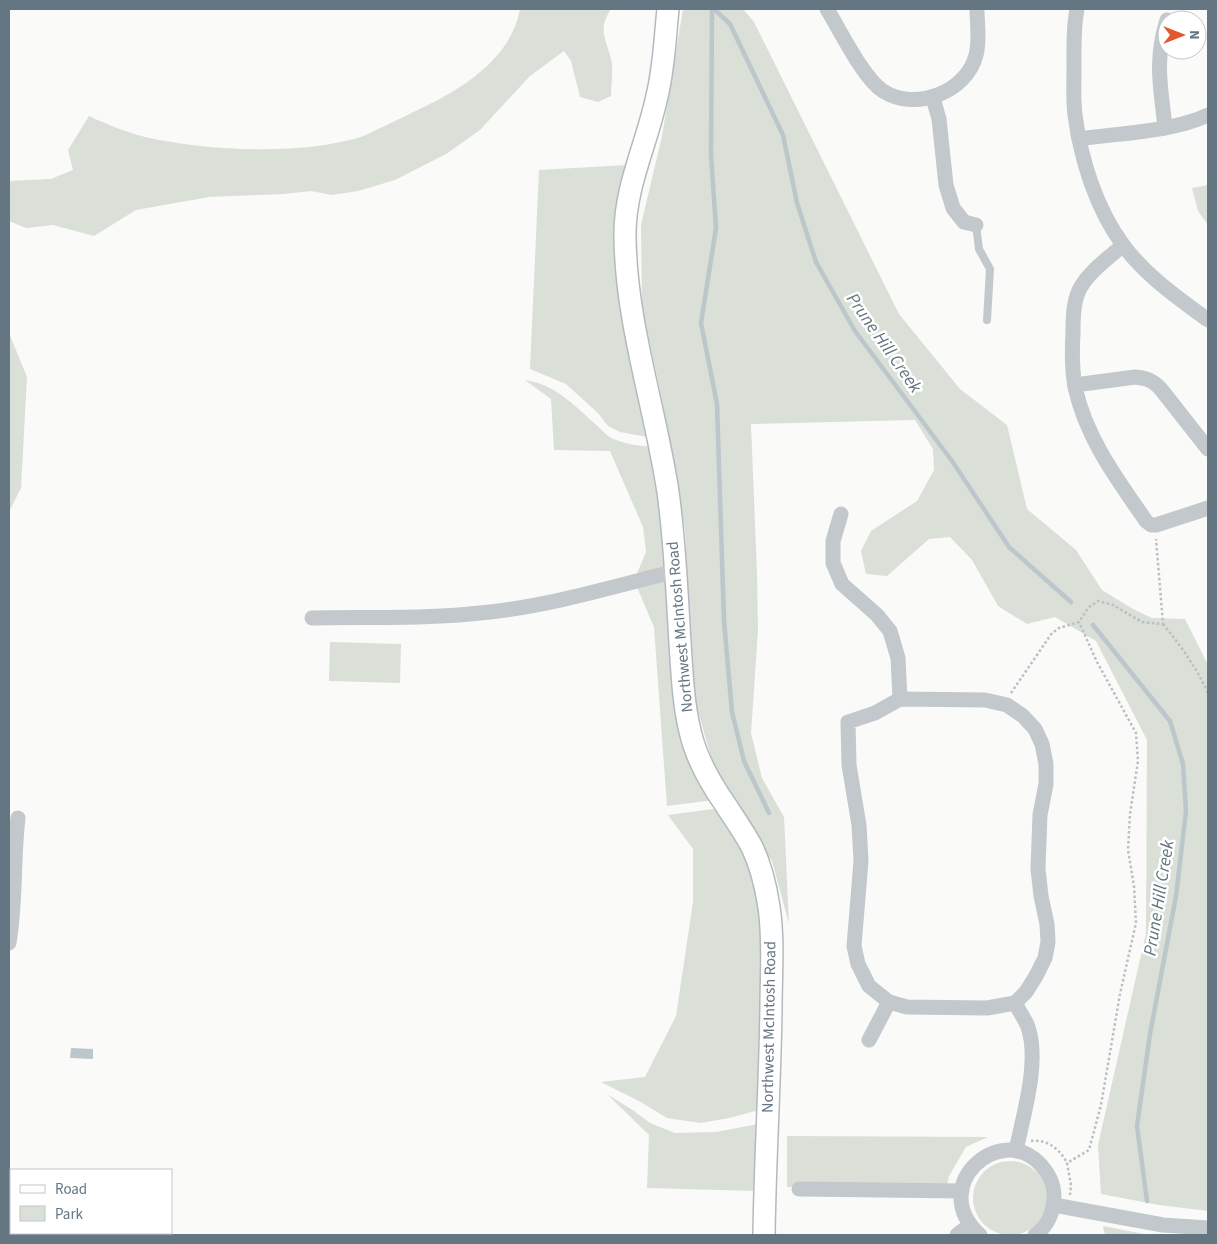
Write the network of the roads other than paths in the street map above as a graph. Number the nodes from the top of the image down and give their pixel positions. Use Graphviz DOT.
graph roads {
  1 [pos="668,9"];
  2 [pos="827,9"];
  3 [pos="977,9"];
  4 [pos="1077,9"];
  5 [pos="1160,60"];
  6 [pos="933,98"];
  7 [pos="1208,115"];
  8 [pos="1165,128"];
  9 [pos="1079,139"];
  10 [pos="976,225"];
  11 [pos="1123,245"];
  12 [pos="987,320"];
  13 [pos="1208,320"];
  14 [pos="1075,385"];
  15 [pos="1208,449"];
  16 [pos="1208,508"];
  17 [pos="841,514"];
  18 [pos="676,570"];
  19 [pos="312,618"];
  20 [pos="900,699"];
  21 [pos="18,818"];
  22 [pos="9,943"];
  23 [pos="888,1002"];
  24 [pos="1015,1003"];
  25 [pos="869,1040"];
  26 [pos="1017,1145"];
  27 [pos="799,1189"];
  28 [pos="962,1191"];
  29 [pos="1054,1205"];
  30 [pos="1208,1228"];
  31 [pos="975,1230"];
  32 [pos="764,1235"];
  33 [pos="957,1235"];
  34 [pos="1035,1235"];
  1 -- 18 [label="street, Northwest McIntosh Road"];
  2 -- 6 [label="street"];
  3 -- 6 [label="street"];
  4 -- 9 [label="street"];
  5 -- 8 [label="street"];
  6 -- 10 [label="street"];
  7 -- 8 [label="street"];
  8 -- 9 [label="street"];
  9 -- 11 [label="street"];
  10 -- 12 [label="lane"];
  11 -- 13 [label="street"];
  11 -- 14 [label="street"];
  14 -- 15 [label="street"];
  14 -- 16 [label="street"];
  17 -- 20 [label="street"];
  18 -- 19 [label="street"];
  18 -- 32 [label="street, Northwest McIntosh Road"];
  20 -- 23 [label="street"];
  20 -- 24 [label="street"];
  21 -- 22 [label="street"];
  23 -- 24 [label="street"];
  23 -- 25 [label="street"];
  24 -- 26 [label="street"];
  26 -- 28 [label="street"];
  26 -- 29 [label="street"];
  27 -- 28 [label="street"];
  28 -- 31 [label="street"];
  29 -- 30 [label="street"];
  29 -- 34 [label="street"];
  31 -- 33 [label="street"];
}
